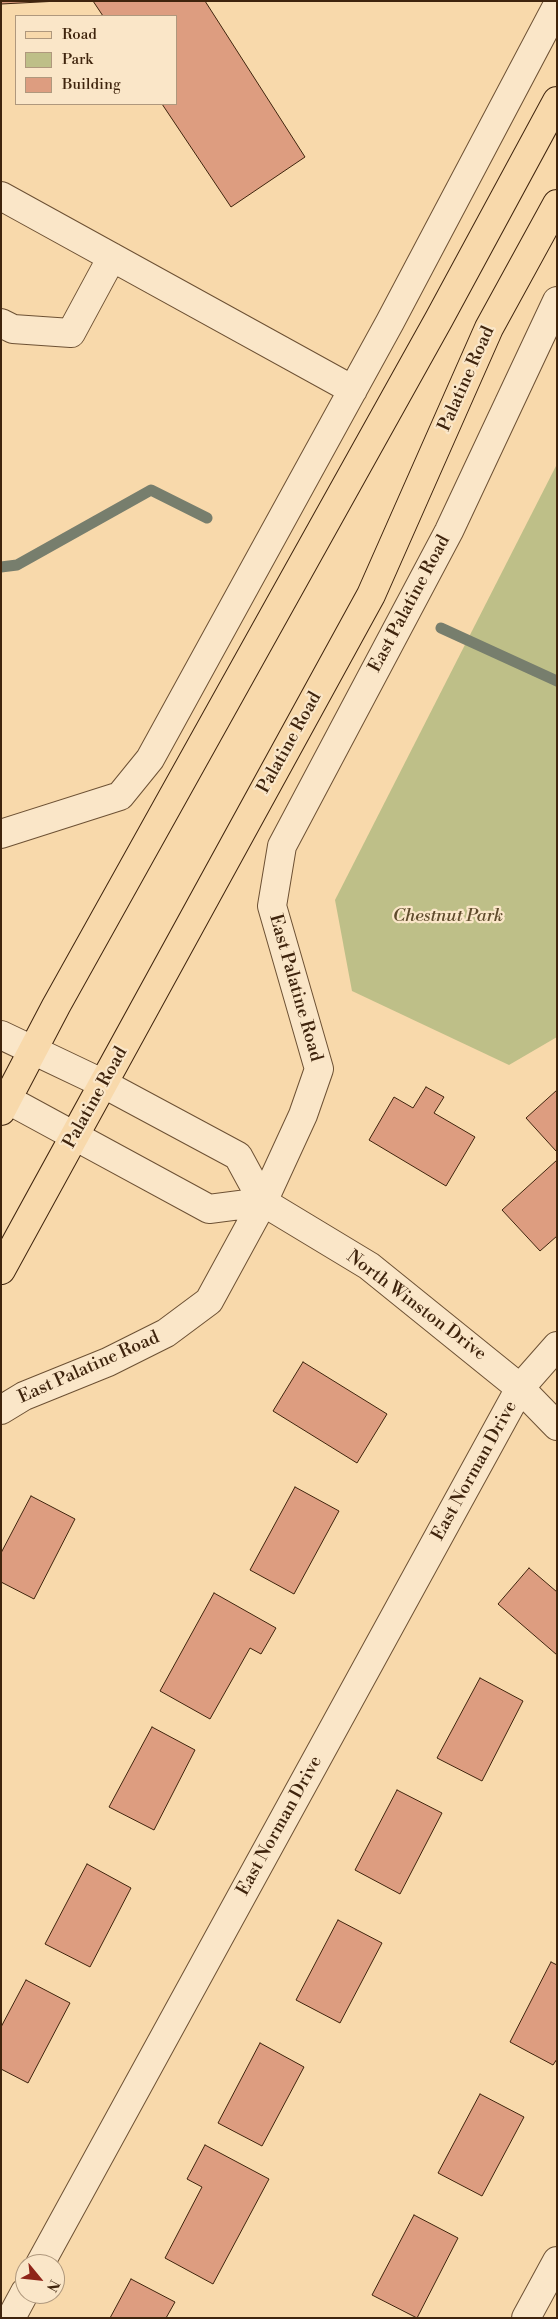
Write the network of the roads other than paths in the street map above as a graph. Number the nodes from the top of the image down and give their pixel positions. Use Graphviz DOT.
graph roads {
  1 [pos="557,6"];
  2 [pos="557,102"];
  3 [pos="1,196"];
  4 [pos="557,204"];
  5 [pos="112,257"];
  6 [pos="557,301"];
  7 [pos="1,323"];
  8 [pos="353,390"];
  9 [pos="1,834"];
  10 [pos="1,1035"];
  11 [pos="32,1050"];
  12 [pos="104,1084"];
  13 [pos="3,1102"];
  14 [pos="74,1138"];
  15 [pos="262,1202"];
  16 [pos="1,1270"];
  17 [pos="557,1346"];
  18 [pos="520,1388"];
  19 [pos="1,1410"];
  20 [pos="557,1426"];
  21 [pos="45,2254"];
  22 [pos="557,2261"];
  23 [pos="19,2304"];
  24 [pos="11,2318"];
  25 [pos="526,2318"];
  1 -- 8 [label="street"];
  2 -- 11 [label="main road"];
  3 -- 5 [label="street"];
  4 -- 12 [label="main road, Palatine Road"];
  5 -- 7 [label="street"];
  5 -- 8 [label="street"];
  6 -- 15 [label="street, East Palatine Road"];
  8 -- 9 [label="street"];
  10 -- 11 [label="street"];
  11 -- 12 [label="street"];
  11 -- 13 [label="main road"];
  12 -- 14 [label="main road, Palatine Road"];
  12 -- 15 [label="street"];
  13 -- 14 [label="street"];
  14 -- 15 [label="street"];
  14 -- 16 [label="main road, Palatine Road"];
  15 -- 18 [label="street, North Winston Drive"];
  15 -- 19 [label="street, East Palatine Road"];
  17 -- 18 [label="street, East Norman Drive"];
  18 -- 20 [label="street, North Winston Drive"];
  18 -- 21 [label="street, East Norman Drive"];
  22 -- 25 [label="street"];
  23 -- 24 [label="street"];
}
